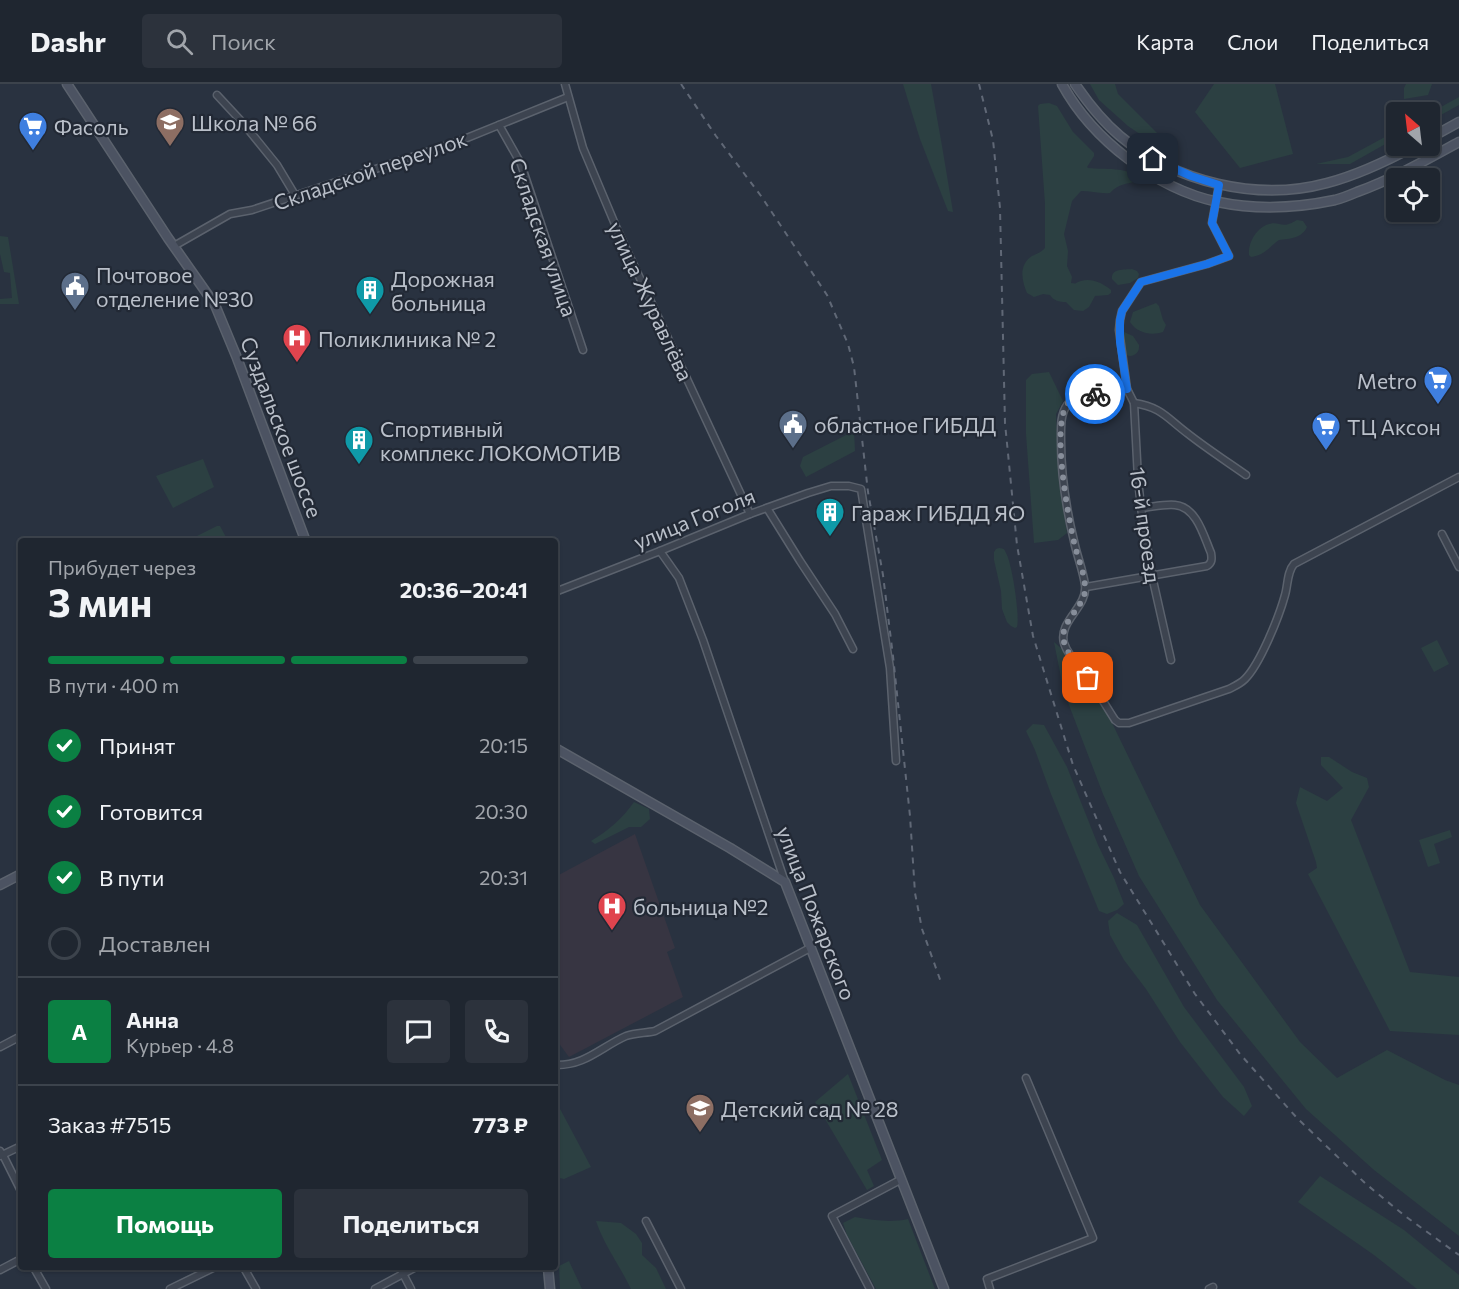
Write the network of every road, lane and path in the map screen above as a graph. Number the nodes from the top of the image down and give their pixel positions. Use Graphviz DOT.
graph roads {
  1 [pos="67,84"];
  2 [pos="565,84"];
  3 [pos="1062,84"];
  4 [pos="1075,84"];
  5 [pos="217,95"];
  6 [pos="568,98"];
  7 [pos="1459,122"];
  8 [pos="499,125"];
  9 [pos="1440,132"];
  10 [pos="1459,142"];
  11 [pos="1395,156"];
  12 [pos="1219,185"];
  13 [pos="295,195"];
  14 [pos="1216,201"];
  15 [pos="174,246"];
  16 [pos="583,350"];
  17 [pos="1127,389"];
  18 [pos="1134,403"];
  19 [pos="1246,475"];
  20 [pos="1459,477"];
  21 [pos="767,508"];
  22 [pos="1141,508"];
  23 [pos="750,514"];
  24 [pos="1442,534"];
  25 [pos="304,538"];
  26 [pos="660,551"];
  27 [pos="1459,567"];
  28 [pos="1152,576"];
  29 [pos="1086,587"];
  30 [pos="558,591"];
  31 [pos="854,649"];
  32 [pos="1171,660"];
  33 [pos="558,750"];
  34 [pos="896,761"];
  35 [pos="18,876"];
  36 [pos="785,882"];
  37 [pos="0,885"];
  38 [pos="810,948"];
  39 [pos="18,1038"];
  40 [pos="0,1047"];
  41 [pos="558,1065"];
  42 [pos="1026,1078"];
  43 [pos="18,1147"];
  44 [pos="1,1154"];
  45 [pos="900,1180"];
  46 [pos="18,1185"];
  47 [pos="646,1221"];
  48 [pos="18,1261"];
  49 [pos="0,1270"];
  50 [pos="35,1270"];
  51 [pos="209,1270"];
  52 [pos="245,1270"];
  53 [pos="402,1270"];
  54 [pos="548,1270"];
  55 [pos="46,1289"];
  56 [pos="170,1289"];
  57 [pos="256,1289"];
  58 [pos="375,1289"];
  59 [pos="411,1289"];
  60 [pos="550,1289"];
  61 [pos="681,1289"];
  62 [pos="870,1289"];
  63 [pos="944,1289"];
  64 [pos="990,1289"];
  1 -- 15 [label="main road, Суздальское шоссе"];
  2 -- 6 [label="street, улица Журавлёва"];
  3 -- 14 [label="main road"];
  4 -- 12 [label="main road"];
  5 -- 13 [label="street"];
  6 -- 8 [label="street, Складской переулок"];
  6 -- 23 [label="street, улица Журавлёва"];
  7 -- 9 [label="main road"];
  8 -- 13 [label="street, Складской переулок"];
  8 -- 16 [label="street, Складская улица"];
  10 -- 14 [label="main road"];
  11 -- 12 [label="main road"];
  12 -- 14 [label="street"];
  13 -- 15 [label="street, Складской переулок"];
  14 -- 17 [label="street, 16-й проезд"];
  15 -- 25 [label="main road, Суздальское шоссе"];
  17 -- 18 [label="street, 16-й проезд"];
  17 -- 29 [label="street"];
  18 -- 19 [label="street"];
  18 -- 22 [label="street, 16-й проезд"];
  20 -- 29 [label="street"];
  21 -- 23 [label="street, улица Гоголя"];
  21 -- 31 [label="street"];
  21 -- 34 [label="street, улица Гоголя"];
  22 -- 28 [label="street, 16-й проезд"];
  22 -- 28 [label="street"];
  23 -- 26 [label="street, улица Гоголя"];
  24 -- 27 [label="street"];
  26 -- 30 [label="street, улица Гоголя"];
  26 -- 36 [label="street, улица Пожарского"];
  28 -- 29 [label="street"];
  28 -- 32 [label="street, 16-й проезд"];
  33 -- 36 [label="main road"];
  35 -- 37 [label="main road"];
  36 -- 38 [label="main road, улица Пожарского"];
  38 -- 41 [label="street"];
  38 -- 45 [label="main road, улица Пожарского"];
  39 -- 40 [label="street"];
  42 -- 64 [label="street"];
  43 -- 44 [label="street"];
  44 -- 46 [label="street"];
  45 -- 62 [label="street"];
  45 -- 63 [label="main road, улица Пожарского"];
  47 -- 61 [label="street"];
  48 -- 49 [label="street"];
  50 -- 55 [label="street"];
  51 -- 56 [label="street"];
  52 -- 57 [label="street"];
  53 -- 58 [label="street"];
  53 -- 59 [label="street"];
  54 -- 60 [label="main road"];
}
